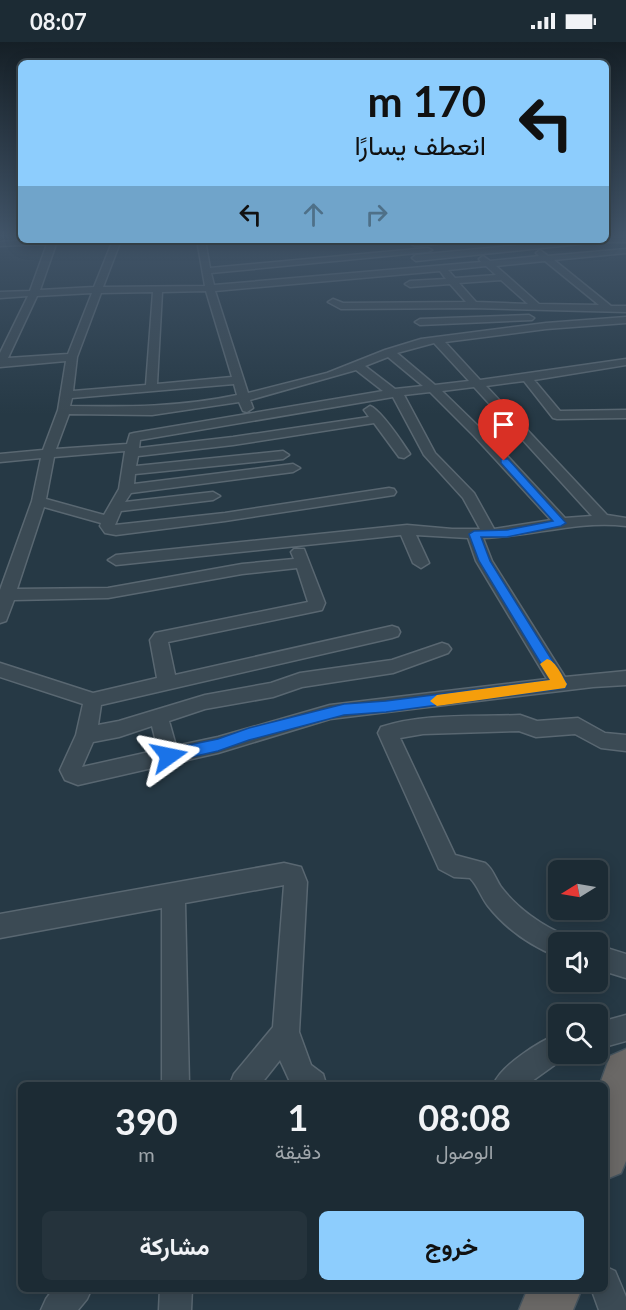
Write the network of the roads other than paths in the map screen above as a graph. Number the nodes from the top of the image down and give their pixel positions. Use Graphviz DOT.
graph roads {
  1 [pos="33,295"];
  2 [pos="96,295"];
  3 [pos="158,295"];
  4 [pos="213,295"];
  5 [pos="414,295"];
  6 [pos="457,295"];
  7 [pos="464,295"];
  8 [pos="524,295"];
  9 [pos="590,295"];
  10 [pos="416,303"];
  11 [pos="473,305"];
  12 [pos="536,306"];
  13 [pos="608,308"];
  14 [pos="626,309"];
  15 [pos="626,320"];
  16 [pos="420,322"];
  17 [pos="571,324"];
  18 [pos="435,341"];
  19 [pos="389,352"];
  20 [pos="72,357"];
  21 [pos="626,362"];
  22 [pos="0,363"];
  23 [pos="359,367"];
  24 [pos="526,377"];
  25 [pos="238,380"];
  26 [pos="478,382"];
  27 [pos="432,387"];
  28 [pos="151,388"];
  29 [pos="394,392"];
  30 [pos="66,395"];
  31 [pos="243,397"];
  32 [pos="361,399"];
  33 [pos="64,410"];
  34 [pos="626,414"];
  35 [pos="252,418"];
  36 [pos="378,419"];
  37 [pos="515,423"];
  38 [pos="476,430"];
  39 [pos="131,450"];
  40 [pos="49,453"];
  41 [pos="404,454"];
  42 [pos="283,455"];
  43 [pos="0,458"];
  44 [pos="293,468"];
  45 [pos="129,471"];
  46 [pos="126,489"];
  47 [pos="388,492"];
  48 [pos="213,496"];
  49 [pos="39,501"];
  50 [pos="114,507"];
  51 [pos="603,519"];
  52 [pos="109,521"];
  53 [pos="626,522"];
  54 [pos="561,523"];
  55 [pos="408,530"];
  56 [pos="482,534"];
  57 [pos="295,541"];
  58 [pos="116,560"];
  59 [pos="302,563"];
  60 [pos="421,563"];
  61 [pos="3,595"];
  62 [pos="0,617"];
  63 [pos="392,632"];
  64 [pos="442,649"];
  65 [pos="0,670"];
  66 [pos="626,678"];
  67 [pos="167,682"];
  68 [pos="560,684"];
  69 [pos="93,700"];
  70 [pos="159,717"];
  71 [pos="86,735"];
  72 [pos="626,743"];
  73 [pos="169,756"];
  74 [pos="173,894"];
  75 [pos="0,926"];
  76 [pos="548,940"];
  77 [pos="608,960"];
  78 [pos="626,966"];
  79 [pos="626,1028"];
  80 [pos="286,1032"];
  81 [pos="608,1033"];
  82 [pos="548,1052"];
  83 [pos="626,1072"];
  84 [pos="176,1082"];
  85 [pos="246,1082"];
  86 [pos="311,1082"];
  87 [pos="510,1082"];
  88 [pos="608,1141"];
  89 [pos="73,1292"];
  90 [pos="176,1292"];
  91 [pos="554,1292"];
  92 [pos="608,1292"];
  93 [pos="57,1310"];
  94 [pos="175,1310"];
  95 [pos="546,1310"];
  96 [pos="615,1310"];
  1 -- 22 [label="street"];
  2 -- 20 [label="street"];
  3 -- 28 [label="street"];
  4 -- 25 [label="street"];
  5 -- 10 [label="street"];
  6 -- 10 [label="street"];
  7 -- 11 [label="street"];
  8 -- 12 [label="street"];
  9 -- 13 [label="street"];
  10 -- 10 [label="street"];
  10 -- 11 [label="street"];
  10 -- 16 [label="street"];
  11 -- 12 [label="street"];
  12 -- 13 [label="street"];
  13 -- 14 [label="street"];
  15 -- 17 [label="street"];
  16 -- 17 [label="street"];
  16 -- 18 [label="street"];
  17 -- 18 [label="street"];
  18 -- 19 [label="street"];
  18 -- 26 [label="street"];
  19 -- 23 [label="street"];
  19 -- 27 [label="street"];
  20 -- 22 [label="street"];
  20 -- 30 [label="street"];
  21 -- 24 [label="street"];
  23 -- 29 [label="street"];
  23 -- 31 [label="street"];
  24 -- 26 [label="street"];
  24 -- 34 [label="street"];
  25 -- 28 [label="street"];
  25 -- 31 [label="street"];
  26 -- 27 [label="street"];
  26 -- 37 [label="street"];
  27 -- 29 [label="street"];
  27 -- 38 [label="street"];
  28 -- 30 [label="street"];
  29 -- 32 [label="street"];
  29 -- 56 [label="street"];
  30 -- 33 [label="street"];
  31 -- 33 [label="street"];
  31 -- 35 [label="street"];
  32 -- 35 [label="street"];
  32 -- 36 [label="street"];
  33 -- 40 [label="street"];
  35 -- 39 [label="street"];
  36 -- 39 [label="street"];
  36 -- 41 [label="street"];
  37 -- 38 [label="street"];
  37 -- 51 [label="street"];
  38 -- 54 [label="street"];
  39 -- 40 [label="street"];
  39 -- 45 [label="street"];
  40 -- 43 [label="street"];
  40 -- 49 [label="street"];
  42 -- 45 [label="street"];
  44 -- 46 [label="street"];
  45 -- 46 [label="street"];
  46 -- 50 [label="street"];
  47 -- 52 [label="street"];
  48 -- 50 [label="street"];
  49 -- 52 [label="street"];
  49 -- 61 [label="street"];
  50 -- 52 [label="street"];
  51 -- 53 [label="street"];
  51 -- 54 [label="street"];
  54 -- 56 [label="street"];
  55 -- 56 [label="street"];
  55 -- 57 [label="street"];
  55 -- 60 [label="street"];
  56 -- 68 [label="street"];
  57 -- 58 [label="street"];
  57 -- 59 [label="street"];
  59 -- 61 [label="street"];
  59 -- 67 [label="street"];
  61 -- 62 [label="street"];
  63 -- 67 [label="street"];
  64 -- 70 [label="street"];
  65 -- 69 [label="street"];
  66 -- 68 [label="street"];
  67 -- 69 [label="street"];
  68 -- 73 [label="street"];
  69 -- 71 [label="street"];
  70 -- 71 [label="street"];
  70 -- 73 [label="street"];
  71 -- 73 [label="street"];
  72 -- 76 [label="street"];
  74 -- 75 [label="street"];
  74 -- 80 [label="street"];
  74 -- 84 [label="street"];
  77 -- 78 [label="street"];
  79 -- 81 [label="street"];
  80 -- 85 [label="street"];
  80 -- 86 [label="street"];
  82 -- 87 [label="street"];
  83 -- 88 [label="highway"];
  89 -- 93 [label="street"];
  90 -- 94 [label="street"];
  91 -- 95 [label="highway"];
  92 -- 96 [label="street"];
}
